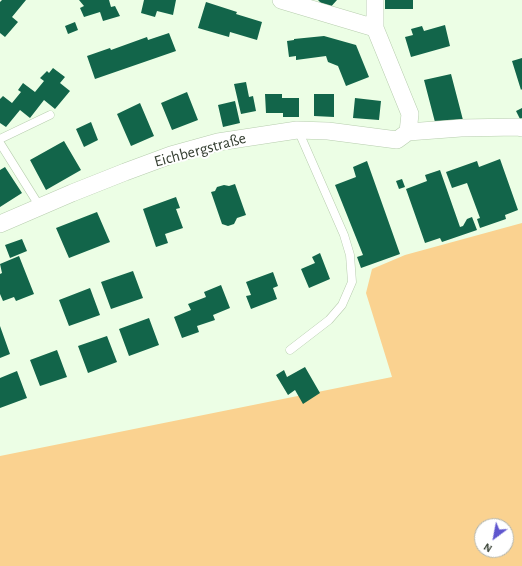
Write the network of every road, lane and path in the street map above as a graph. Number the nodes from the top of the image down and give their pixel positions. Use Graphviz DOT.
graph roads {
  1 [pos="281,0"];
  2 [pos="375,0"];
  3 [pos="375,28"];
  4 [pos="50,115"];
  5 [pos="522,128"];
  6 [pos="298,130"];
  7 [pos="408,132"];
  8 [pos="0,139"];
  9 [pos="0,143"];
  10 [pos="40,207"];
  11 [pos="0,224"];
  12 [pos="290,350"];
  1 -- 3 [label="street"];
  2 -- 3 [label="street"];
  3 -- 7 [label="street"];
  4 -- 8 [label="lane"];
  5 -- 7 [label="street, Eichbergstraße"];
  6 -- 7 [label="street, Eichbergstraße"];
  6 -- 10 [label="street, Eichbergstraße"];
  6 -- 12 [label="lane"];
  9 -- 10 [label="lane"];
  10 -- 11 [label="street, Eichbergstraße"];
}
